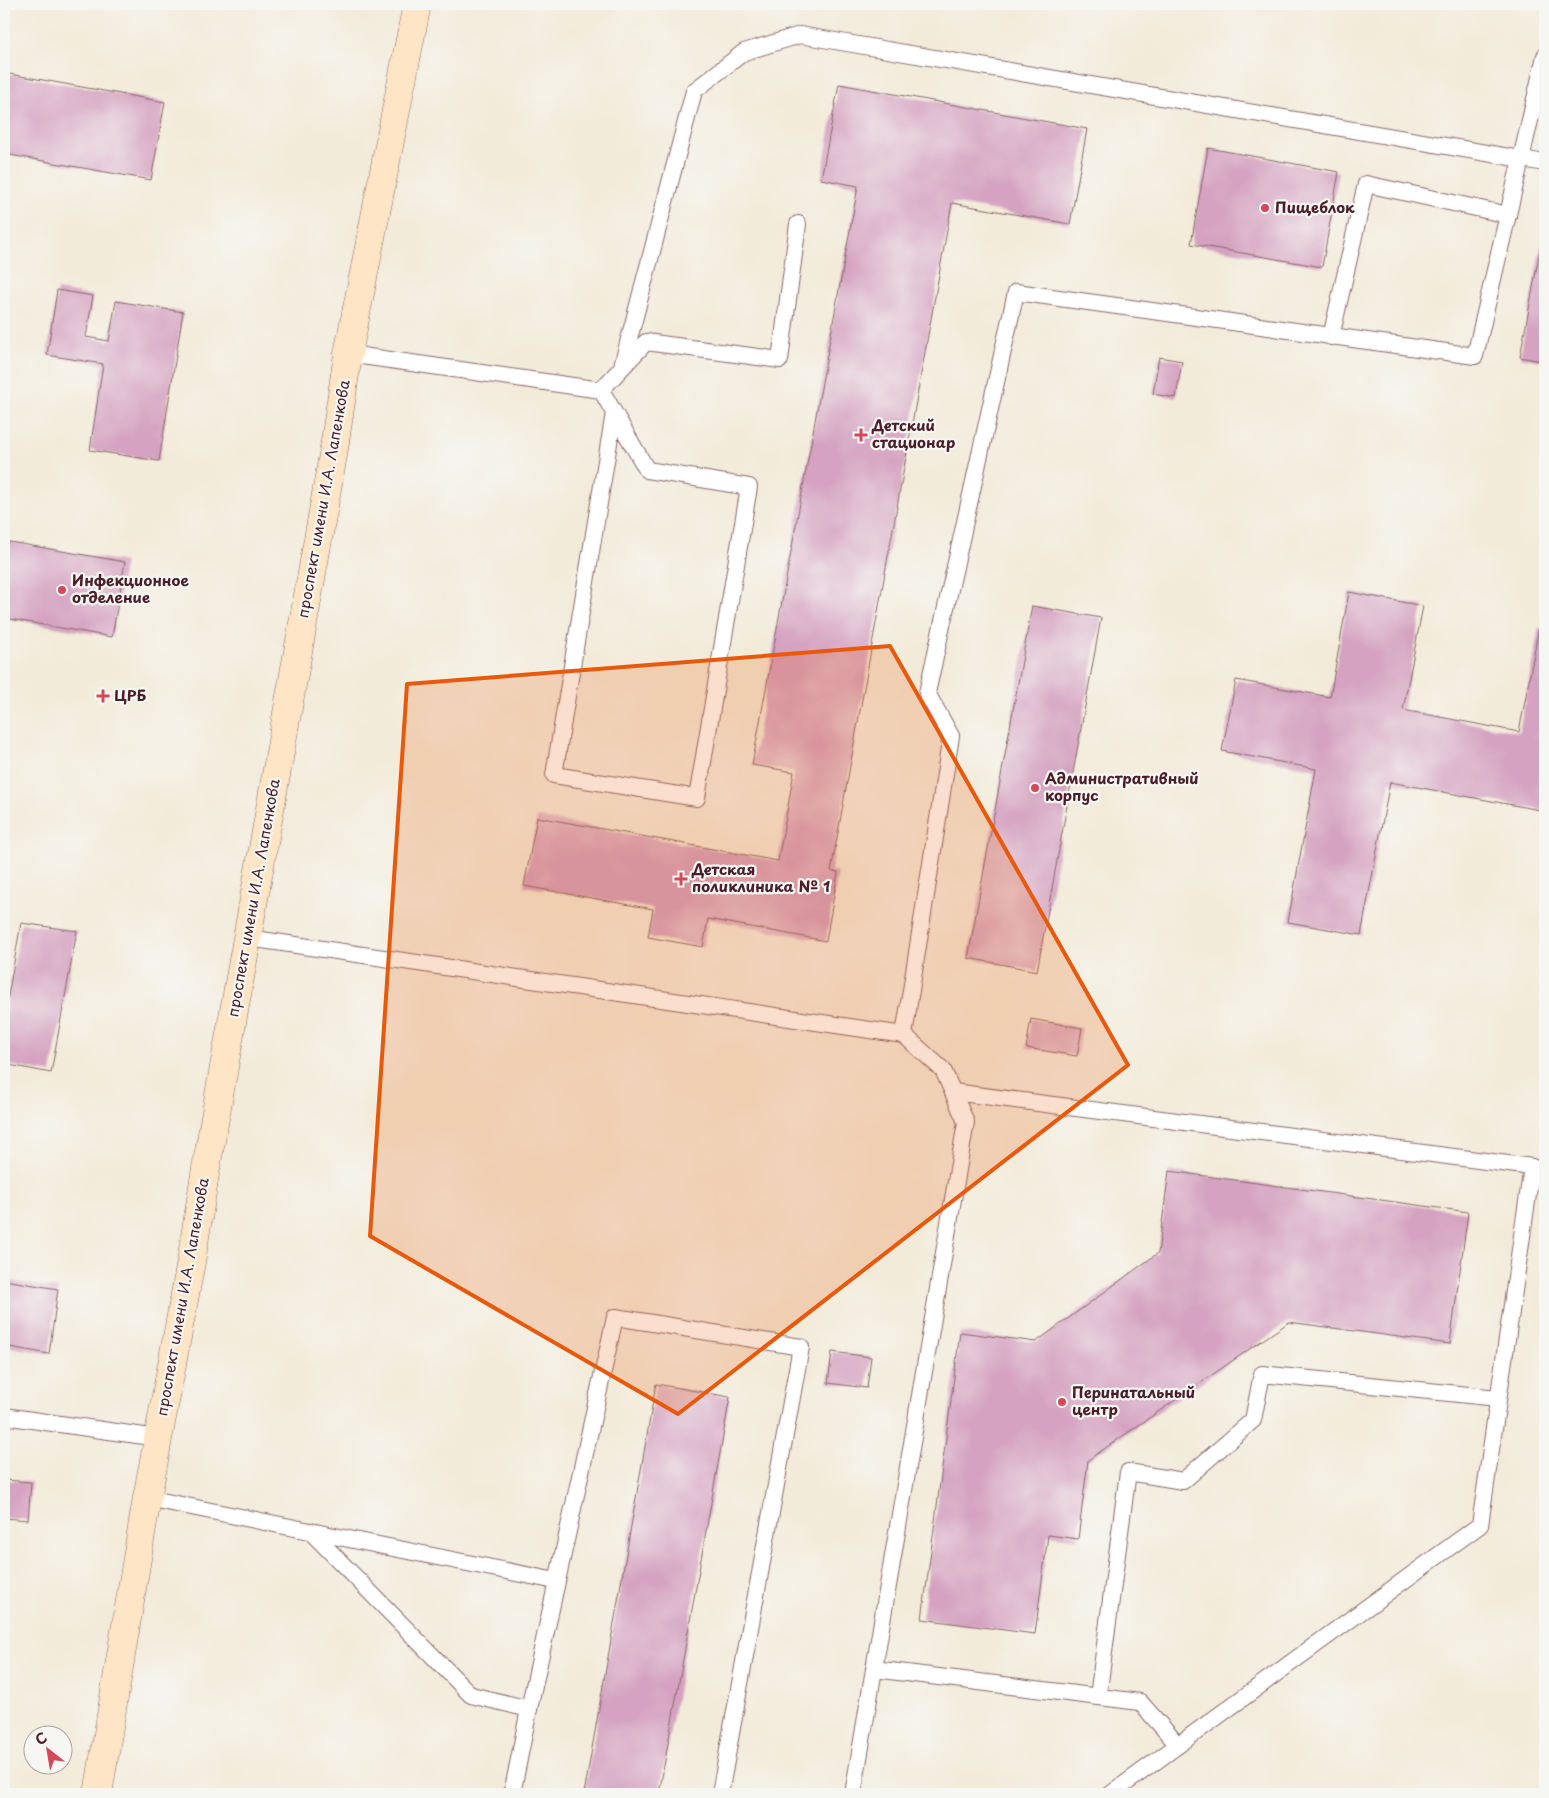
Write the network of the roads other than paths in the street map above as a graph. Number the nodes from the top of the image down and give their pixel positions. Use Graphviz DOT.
graph roads {
  1 [pos="417,4"];
  2 [pos="1545,56"];
  3 [pos="1521,159"];
  4 [pos="1545,163"];
  5 [pos="1508,215"];
  6 [pos="798,224"];
  7 [pos="1331,337"];
  8 [pos="348,354"];
  9 [pos="621,369"];
  10 [pos="601,390"];
  11 [pos="614,413"];
  12 [pos="248,938"];
  13 [pos="904,1035"];
  14 [pos="953,1092"];
  15 [pos="1498,1398"];
  16 [pos="4,1416"];
  17 [pos="158,1438"];
  18 [pos="147,1498"];
  19 [pos="310,1531"];
  20 [pos="556,1581"];
  21 [pos="874,1669"];
  22 [pos="1098,1696"];
  23 [pos="529,1709"];
  24 [pos="1178,1745"];
  25 [pos="98,1794"];
  26 [pos="512,1794"];
  27 [pos="720,1794"];
  28 [pos="853,1794"];
  29 [pos="1111,1794"];
  1 -- 8 [label="main road, проспект имени И.А. Лапенкова"];
  2 -- 3 [label="lane"];
  3 -- 4 [label="lane"];
  3 -- 5 [label="lane"];
  3 -- 9 [label="lane"];
  5 -- 7 [label="lane"];
  5 -- 7 [label="lane"];
  6 -- 9 [label="lane"];
  7 -- 13 [label="lane"];
  8 -- 10 [label="lane"];
  8 -- 12 [label="main road, проспект имени И.А. Лапенкова"];
  9 -- 10 [label="lane"];
  10 -- 11 [label="lane"];
  11 -- 11 [label="lane"];
  12 -- 13 [label="lane"];
  12 -- 17 [label="main road, проспект имени И.А. Лапенкова"];
  13 -- 14 [label="lane"];
  14 -- 15 [label="lane"];
  14 -- 21 [label="lane"];
  15 -- 22 [label="lane"];
  15 -- 24 [label="lane"];
  16 -- 17 [label="lane"];
  17 -- 18 [label="main road, проспект имени И.А. Лапенкова"];
  18 -- 19 [label="lane"];
  18 -- 25 [label="main road, проспект имени И.А. Лапенкова"];
  19 -- 20 [label="lane"];
  19 -- 23 [label="lane"];
  20 -- 23 [label="lane"];
  20 -- 27 [label="lane"];
  21 -- 22 [label="lane"];
  21 -- 28 [label="lane"];
  22 -- 24 [label="lane"];
  23 -- 26 [label="lane"];
  24 -- 29 [label="lane"];
}
